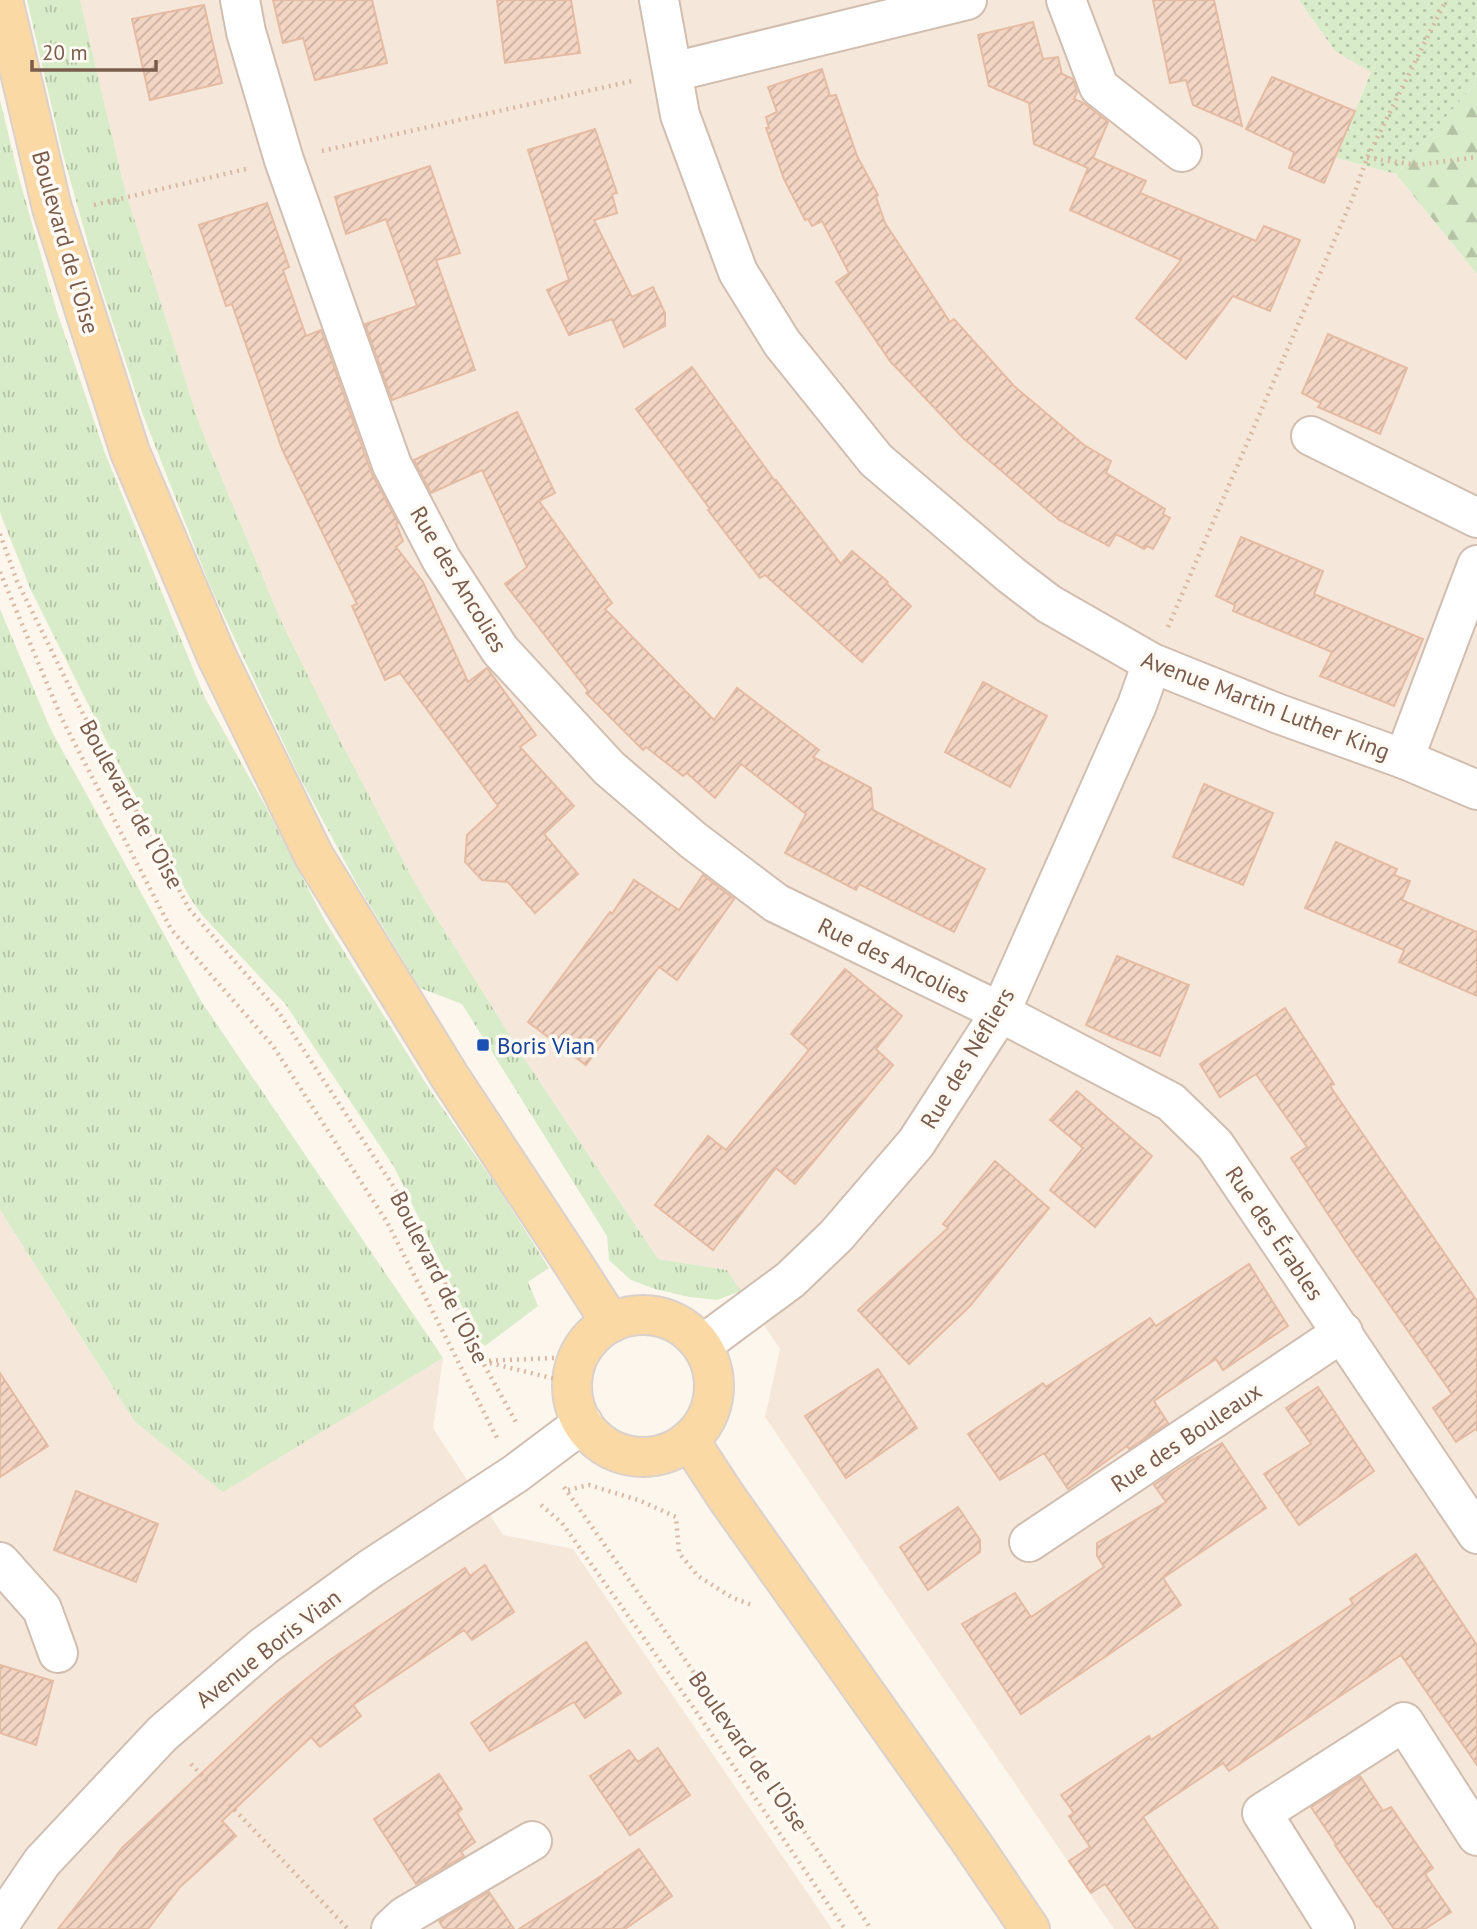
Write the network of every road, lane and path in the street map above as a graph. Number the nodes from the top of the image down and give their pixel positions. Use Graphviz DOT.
graph roads {
  1 [pos="3,0"];
  2 [pos="240,0"];
  3 [pos="659,0"];
  4 [pos="967,0"];
  5 [pos="1066,0"];
  6 [pos="1446,0"];
  7 [pos="673,72"];
  8 [pos="632,81"];
  9 [pos="1182,152"];
  10 [pos="1477,157"];
  11 [pos="1367,158"];
  12 [pos="284,160"];
  13 [pos="93,206"];
  14 [pos="1311,436"];
  15 [pos="1477,518"];
  16 [pos="0,534"];
  17 [pos="1477,565"];
  18 [pos="0,572"];
  19 [pos="1152,663"];
  20 [pos="1404,759"];
  21 [pos="1477,790"];
  22 [pos="1000,1013"];
  23 [pos="611,1323"];
  24 [pos="1343,1332"];
  25 [pos="702,1345"];
  26 [pos="482,1361"];
  27 [pos="575,1370"];
  28 [pos="583,1423"];
  29 [pos="689,1440"];
  30 [pos="500,1444"];
  31 [pos="537,1457"];
  32 [pos="568,1490"];
  33 [pos="556,1493"];
  34 [pos="532,1497"];
  35 [pos="1477,1534"];
  36 [pos="1029,1542"];
  37 [pos="0,1562"];
  38 [pos="758,1607"];
  39 [pos="58,1653"];
  40 [pos="188,1760"];
  41 [pos="1477,1836"];
  42 [pos="532,1841"];
  43 [pos="0,1924"];
  44 [pos="348,1929"];
  45 [pos="391,1929"];
  46 [pos="845,1929"];
  47 [pos="871,1929"];
  48 [pos="1030,1929"];
  49 [pos="1335,1929"];
  1 -- 23 [label="main road, Boulevard de l'Oise"];
  2 -- 12 [label="street, Rue des Ancolies"];
  3 -- 7 [label="street, Avenue Martin Luther King"];
  4 -- 7 [label="street"];
  5 -- 9 [label="street"];
  6 -- 11 [label="path"];
  7 -- 19 [label="street, Avenue Martin Luther King"];
  8 -- 12 [label="path"];
  10 -- 11 [label="path"];
  11 -- 19 [label="path"];
  12 -- 13 [label="path"];
  12 -- 22 [label="street, Rue des Ancolies"];
  14 -- 15 [label="street"];
  16 -- 26 [label="path, Boulevard de l'Oise"];
  17 -- 20 [label="street"];
  18 -- 30 [label="path, Boulevard de l'Oise"];
  19 -- 20 [label="street, Avenue Martin Luther King"];
  19 -- 22 [label="street, Rue des Néfliers"];
  20 -- 21 [label="street, Avenue Martin Luther King"];
  22 -- 24 [label="street, Rue des Érables"];
  22 -- 25 [label="street, Rue des Néfliers"];
  23 -- 25 [label="main road"];
  23 -- 27 [label="main road"];
  24 -- 35 [label="street, Rue des Érables"];
  24 -- 36 [label="street, Rue des Bouleaux"];
  25 -- 29 [label="main road"];
  26 -- 27 [label="path"];
  26 -- 27 [label="path"];
  26 -- 31 [label="path, Boulevard de l'Oise"];
  27 -- 28 [label="main road"];
  28 -- 29 [label="main road"];
  28 -- 31 [label="street, Avenue Boris Vian"];
  29 -- 48 [label="main road"];
  31 -- 32 [label="path, Boulevard de l'Oise"];
  31 -- 43 [label="street, Avenue Boris Vian"];
  32 -- 33 [label="path"];
  32 -- 38 [label="path"];
  32 -- 47 [label="path, Boulevard de l'Oise"];
  34 -- 46 [label="path, Boulevard de l'Oise"];
  37 -- 39 [label="street"];
  40 -- 44 [label="path"];
  41 -- 49 [label="street"];
  42 -- 45 [label="street"];
}
